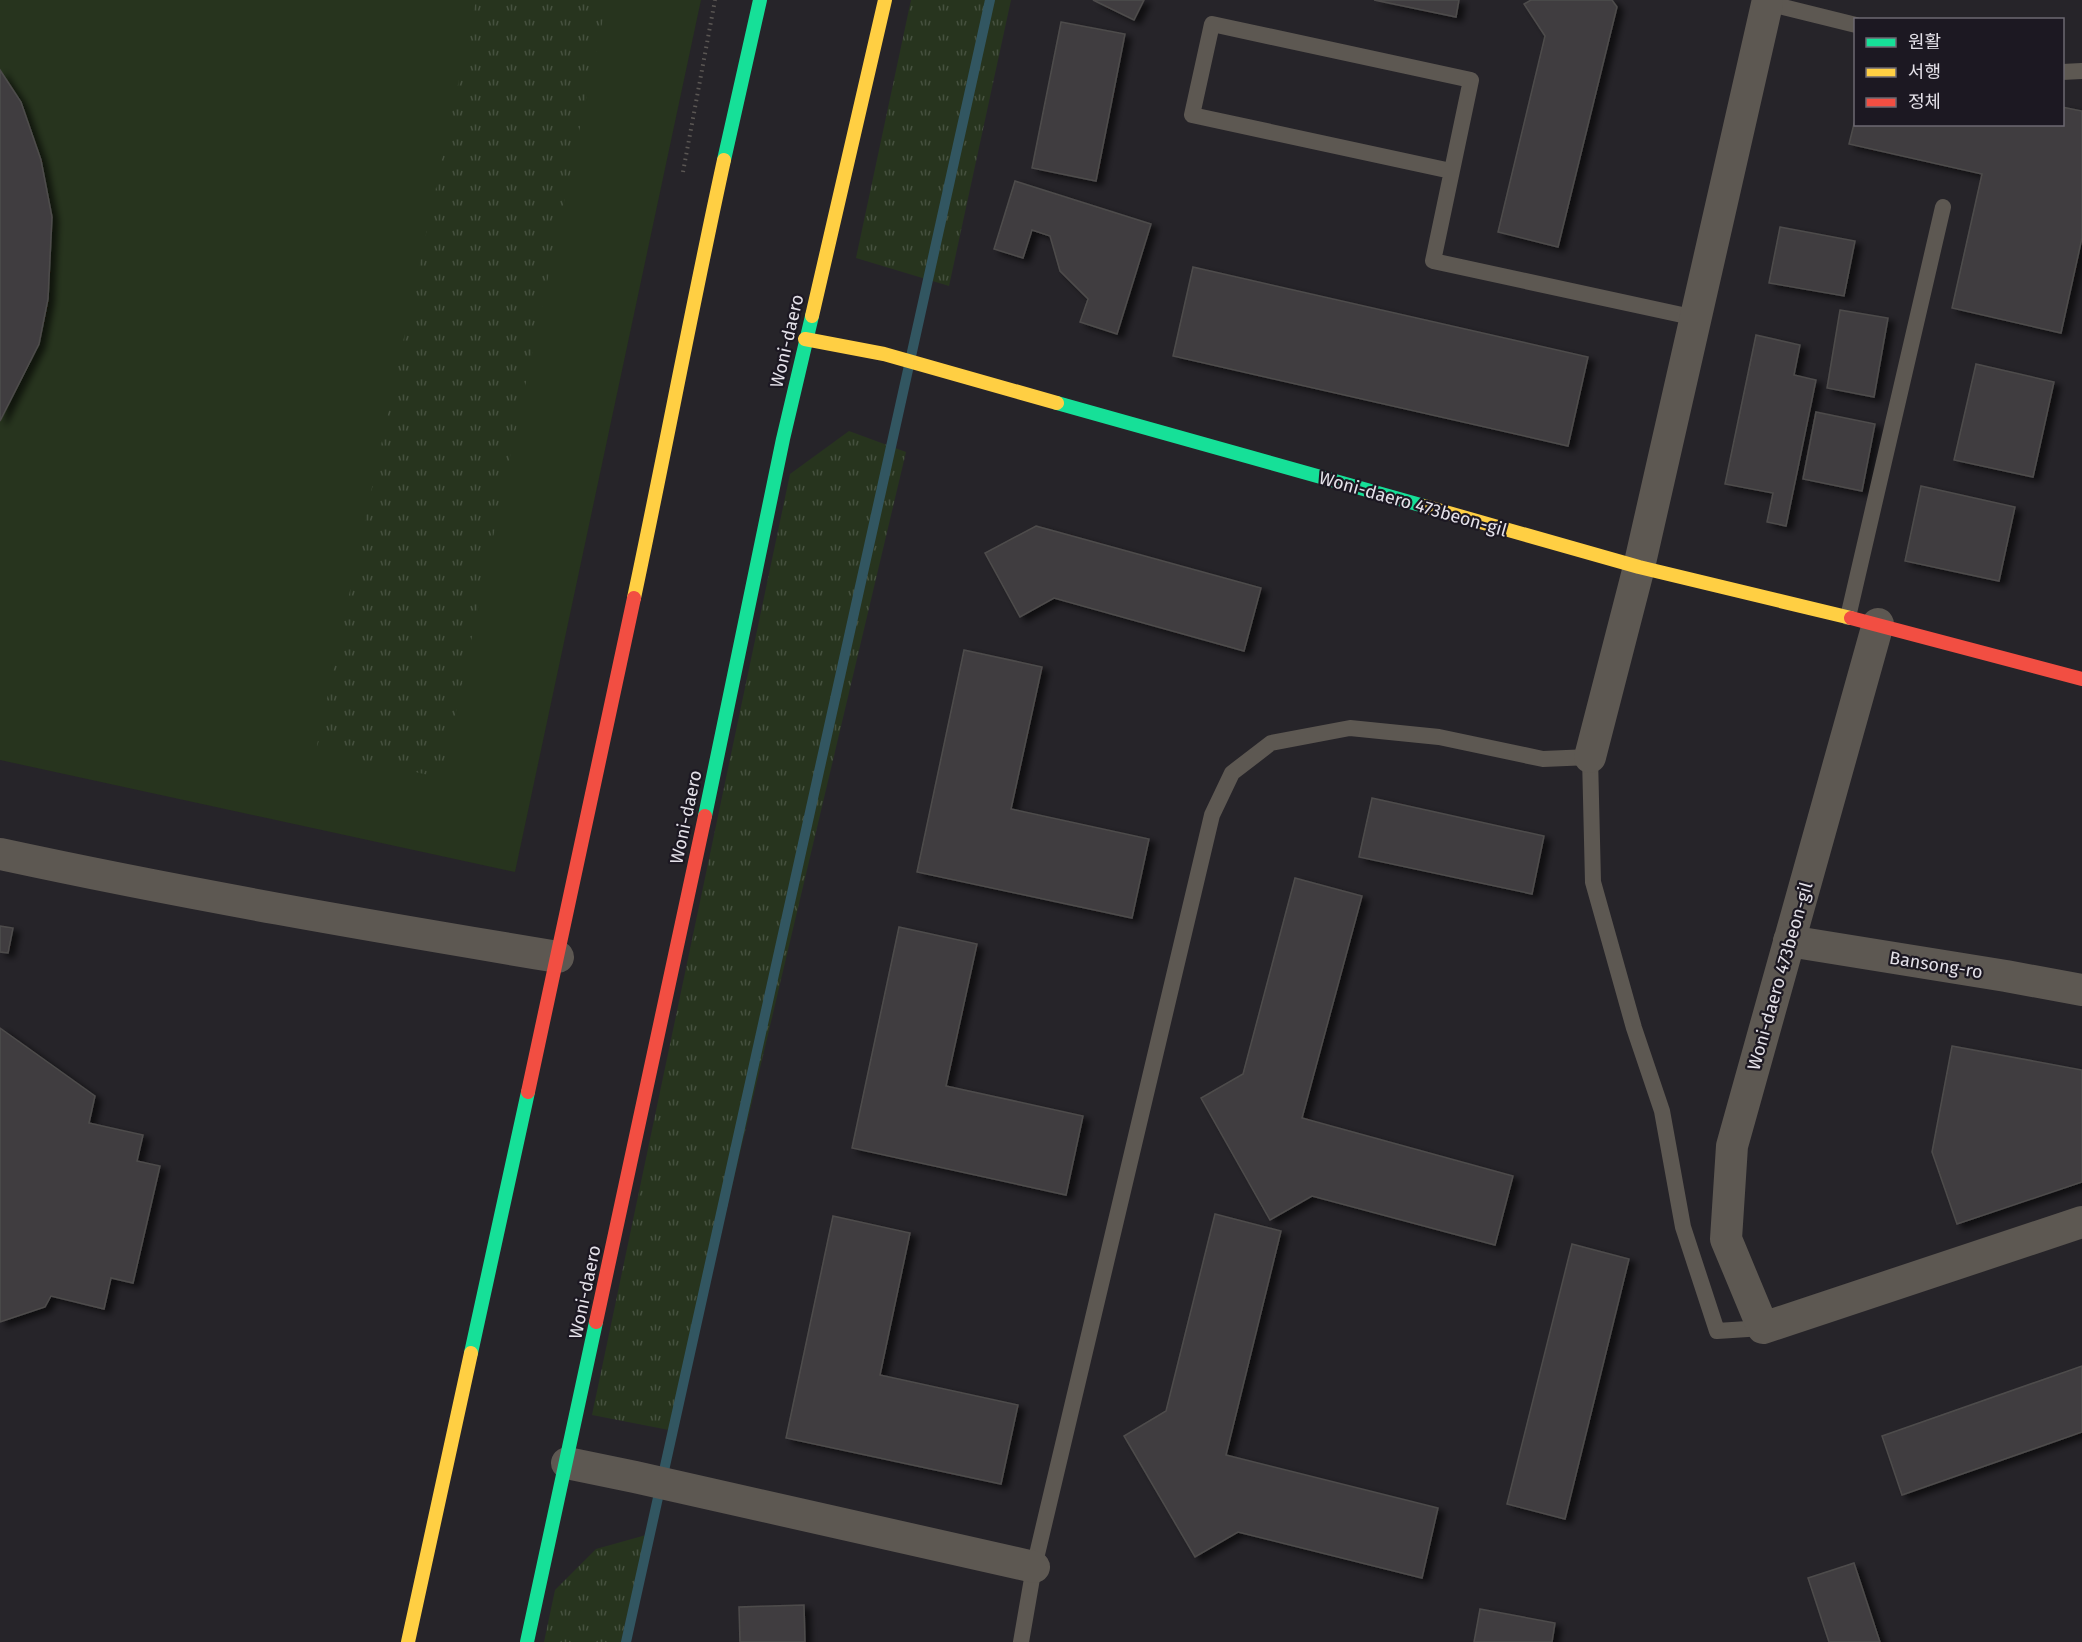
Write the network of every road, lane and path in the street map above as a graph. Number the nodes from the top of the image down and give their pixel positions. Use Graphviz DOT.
graph roads {
  1 [pos="760,0"];
  2 [pos="885,0"];
  3 [pos="1764,2"];
  4 [pos="1854,24"];
  5 [pos="2082,71"];
  6 [pos="2064,72"];
  7 [pos="1451,171"];
  8 [pos="1943,207"];
  9 [pos="1695,318"];
  10 [pos="805,339"];
  11 [pos="1639,567"];
  12 [pos="1848,617"];
  13 [pos="1878,624"];
  14 [pos="2082,679"];
  15 [pos="1590,757"];
  16 [pos="0,854"];
  17 [pos="1790,941"];
  18 [pos="558,957"];
  19 [pos="2082,990"];
  20 [pos="2082,1222"];
  21 [pos="1763,1328"];
  22 [pos="567,1463"];
  23 [pos="1034,1567"];
  24 [pos="408,1642"];
  25 [pos="527,1642"];
  26 [pos="1021,1642"];
  1 -- 18 [label="main road"];
  2 -- 10 [label="main road, Woni-daero"];
  3 -- 4 [label="lane"];
  3 -- 9 [label="street"];
  5 -- 6 [label="lane"];
  7 -- 7 [label="lane"];
  7 -- 9 [label="lane"];
  8 -- 12 [label="lane"];
  9 -- 11 [label="street"];
  10 -- 11 [label="main road, Woni-daero 473beon-gil"];
  10 -- 22 [label="main road, Woni-daero"];
  11 -- 12 [label="main road, Woni-daero 473beon-gil"];
  11 -- 15 [label="street"];
  12 -- 13 [label="main road, Woni-daero 473beon-gil"];
  13 -- 14 [label="main road, Woni-daero 473beon-gil"];
  13 -- 17 [label="street, Woni-daero 473beon-gil"];
  15 -- 21 [label="lane"];
  15 -- 23 [label="lane"];
  16 -- 18 [label="street"];
  17 -- 19 [label="street, Bansong-ro"];
  17 -- 21 [label="street, Woni-daero 473beon-gil"];
  18 -- 24 [label="main road"];
  20 -- 21 [label="street"];
  22 -- 23 [label="street"];
  22 -- 25 [label="main road, Woni-daero"];
  23 -- 26 [label="lane"];
}
